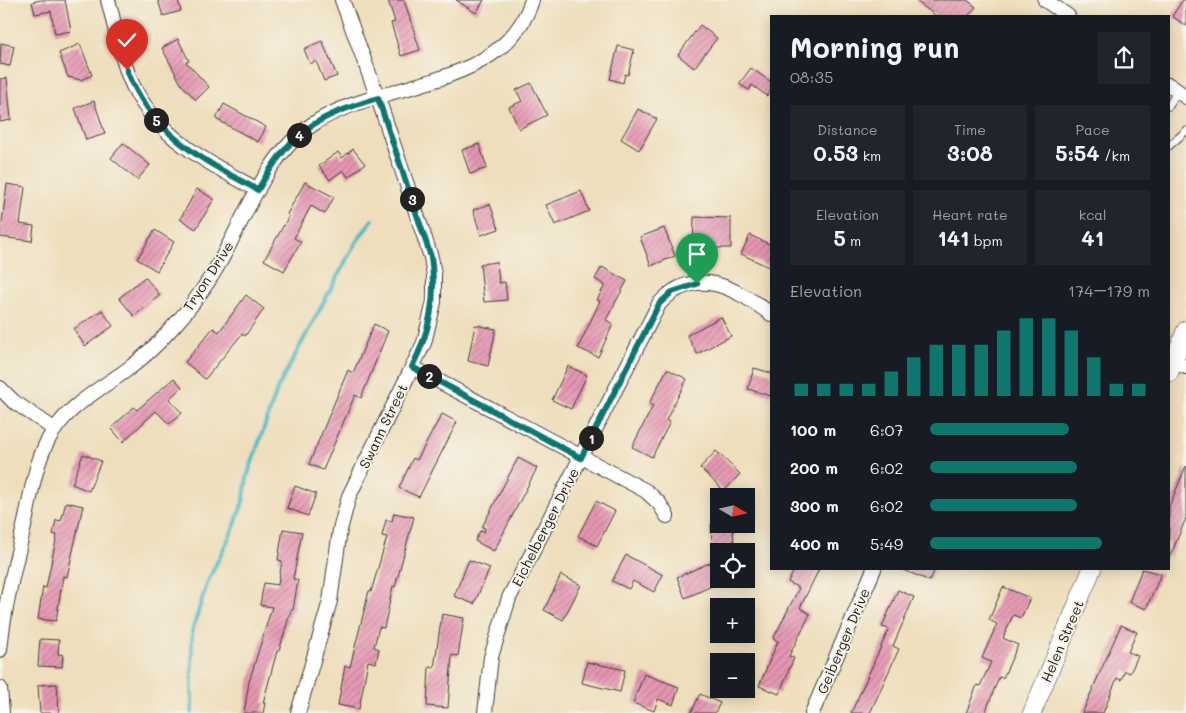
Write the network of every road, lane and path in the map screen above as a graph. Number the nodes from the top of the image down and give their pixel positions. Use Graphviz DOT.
graph roads {
  1 [pos="108,0"];
  2 [pos="342,0"];
  3 [pos="532,0"];
  4 [pos="1045,0"];
  5 [pos="1067,15"];
  6 [pos="1177,91"];
  7 [pos="378,98"];
  8 [pos="1170,104"];
  9 [pos="1186,131"];
  10 [pos="1170,145"];
  11 [pos="258,190"];
  12 [pos="770,313"];
  13 [pos="1186,330"];
  14 [pos="412,367"];
  15 [pos="1176,367"];
  16 [pos="0,388"];
  17 [pos="54,429"];
  18 [pos="581,458"];
  19 [pos="667,516"];
  20 [pos="874,570"];
  21 [pos="1092,570"];
  22 [pos="3,603"];
  23 [pos="0,650"];
  24 [pos="0,688"];
  25 [pos="2,713"];
  26 [pos="298,713"];
  27 [pos="485,713"];
  28 [pos="812,713"];
  29 [pos="1032,713"];
  1 -- 11 [label="street"];
  2 -- 7 [label="street, Swann Street"];
  3 -- 7 [label="street, Tryon Drive"];
  4 -- 5 [label="street"];
  6 -- 8 [label="lane"];
  7 -- 11 [label="street, Tryon Drive"];
  7 -- 14 [label="street, Swann Street"];
  9 -- 10 [label="lane"];
  11 -- 17 [label="street, Tryon Drive"];
  12 -- 18 [label="street, Eichelberger Drive"];
  13 -- 15 [label="street"];
  14 -- 18 [label="street"];
  14 -- 26 [label="street, Swann Street"];
  16 -- 17 [label="street"];
  17 -- 22 [label="street, Tryon Drive"];
  18 -- 19 [label="street"];
  18 -- 27 [label="street, Eichelberger Drive"];
  20 -- 28 [label="street, Geiberger Drive"];
  21 -- 29 [label="street, Helen Street"];
  22 -- 23 [label="street, Tryon Drive"];
  24 -- 25 [label="street"];
}
